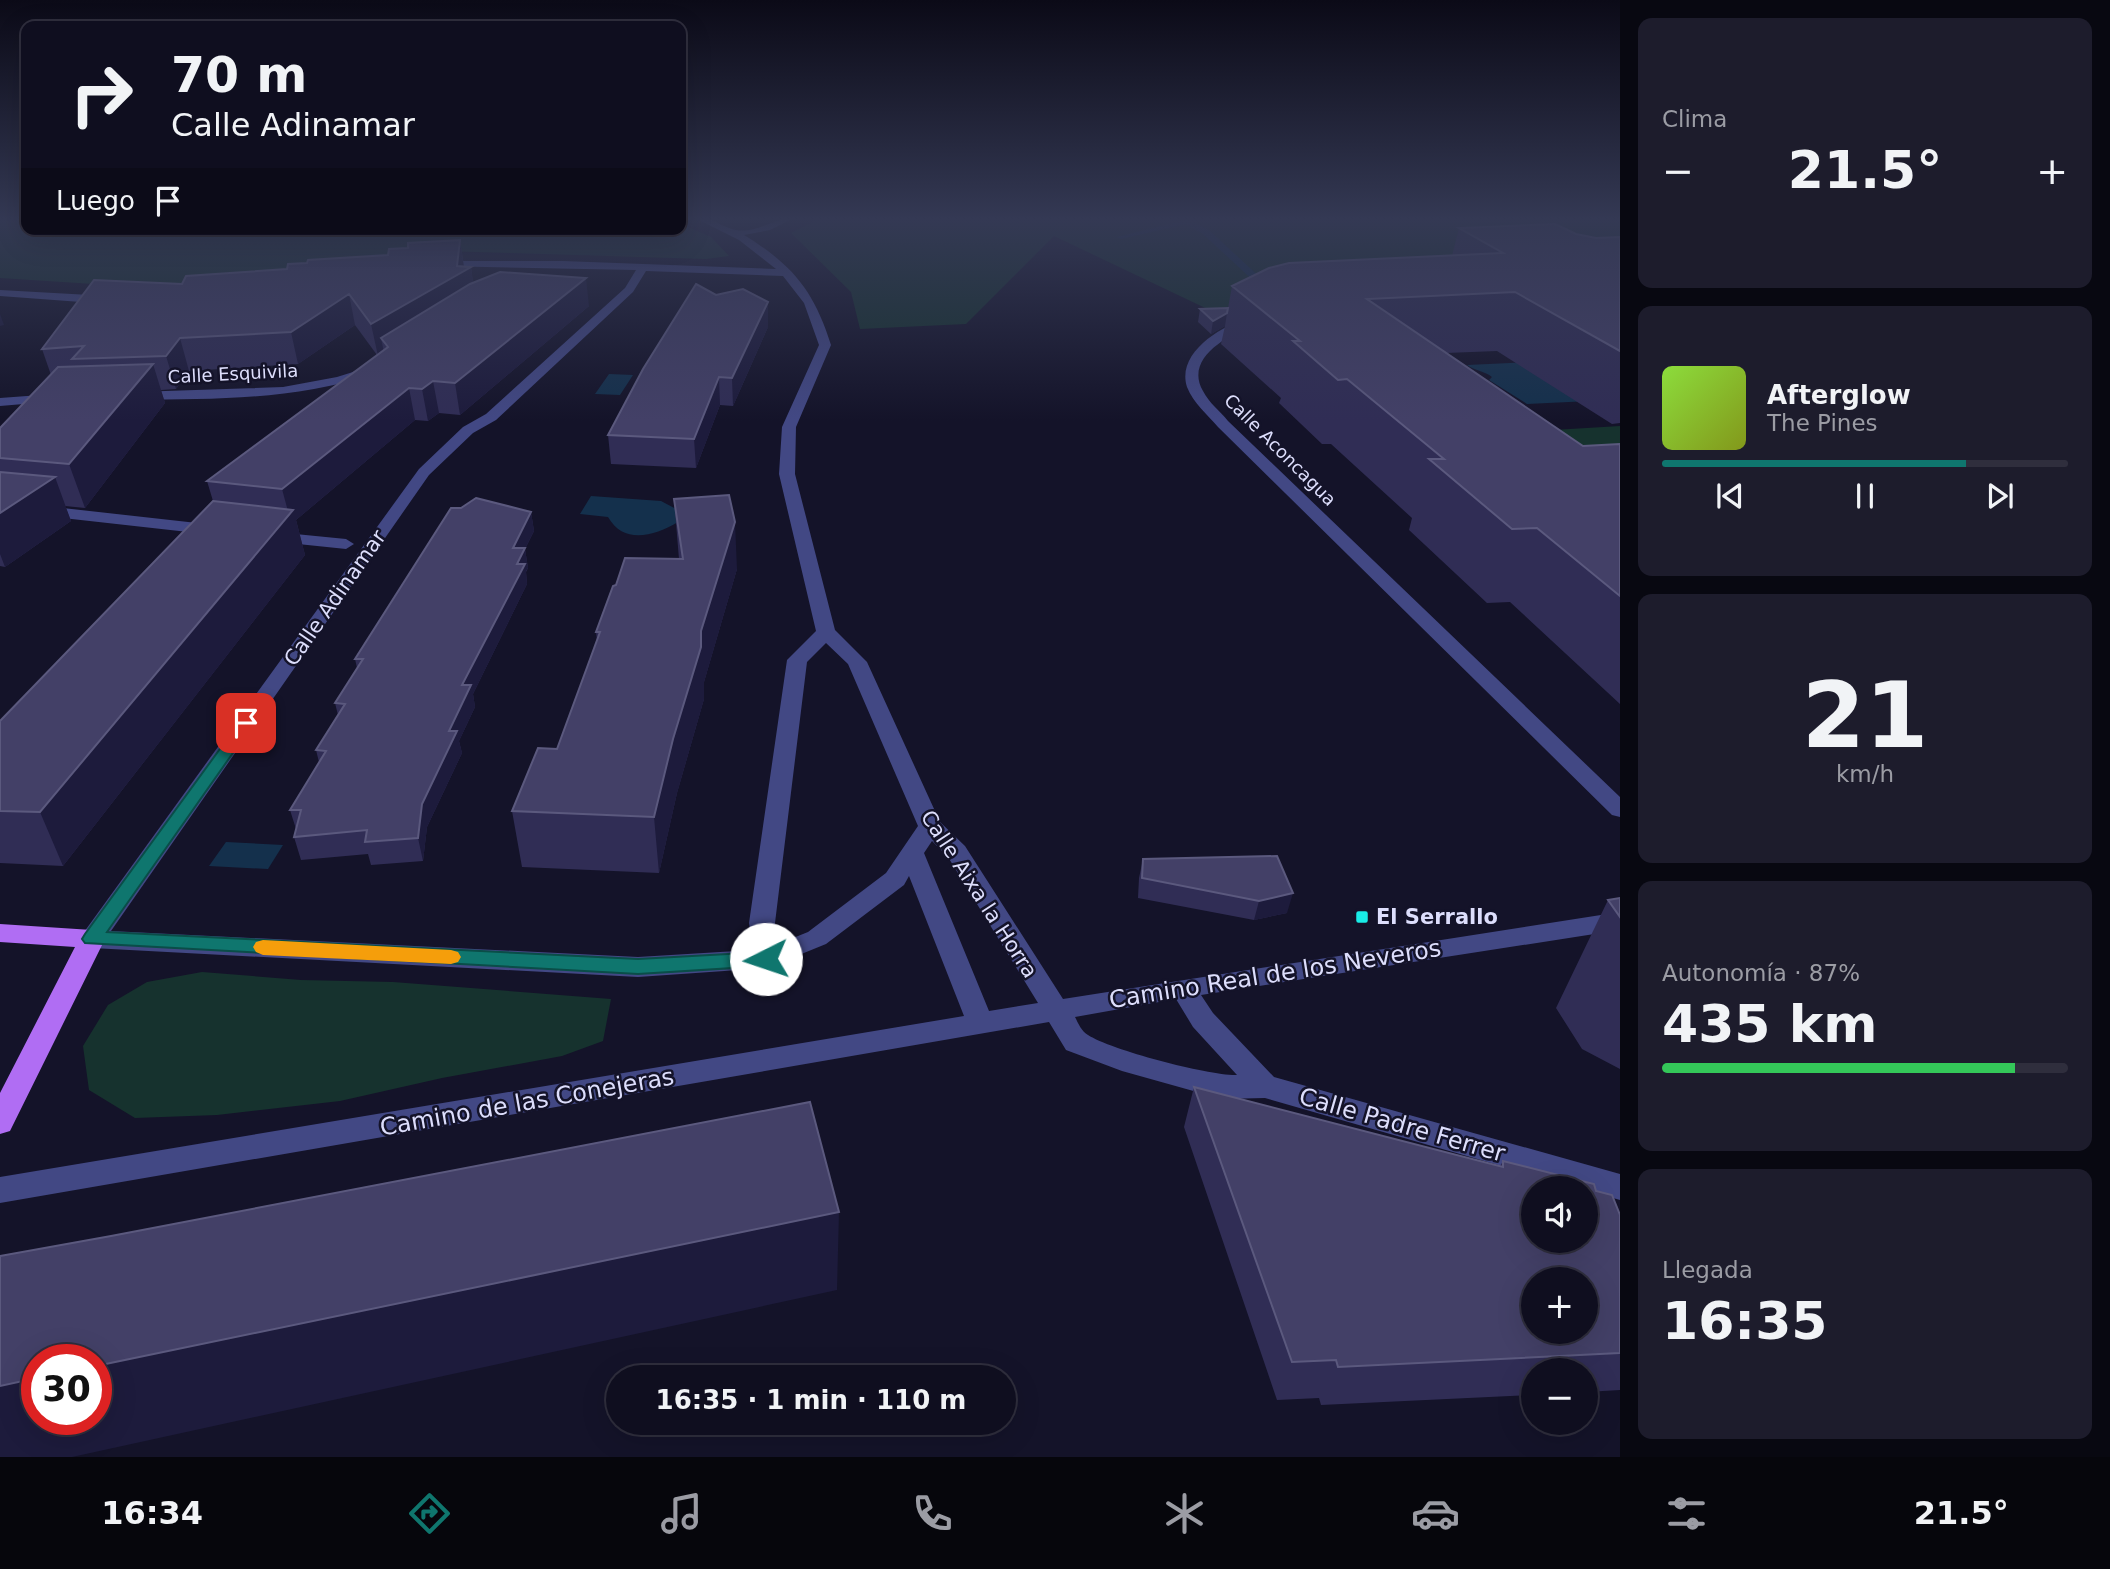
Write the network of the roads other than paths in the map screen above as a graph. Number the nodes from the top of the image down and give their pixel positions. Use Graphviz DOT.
graph roads {
  1 [pos="632,285"];
  2 [pos="796,285"];
  3 [pos="0,293"];
  4 [pos="125,301"];
  5 [pos="1262,316"];
  6 [pos="378,366"];
  7 [pos="116,397"];
  8 [pos="74,398"];
  9 [pos="0,402"];
  10 [pos="0,506"];
  11 [pos="227,531"];
  12 [pos="254,534"];
  13 [pos="346,544"];
  14 [pos="826,632"];
  15 [pos="1620,810"];
  16 [pos="930,826"];
  17 [pos="912,853"];
  18 [pos="1620,921"];
  19 [pos="0,933"];
  20 [pos="92,939"];
  21 [pos="766,959"];
  22 [pos="1183,988"];
  23 [pos="1054,1010"];
  24 [pos="980,1021"];
  25 [pos="1265,1086"];
  26 [pos="0,1122"];
  27 [pos="1620,1186"];
  28 [pos="0,1190"];
  1 -- 20 [label="street, Calle Adinamar"];
  2 -- 14 [label="street"];
  3 -- 4 [label="street"];
  5 -- 15 [label="street, Calle Aconcagua"];
  6 -- 7 [label="street, Calle Esquivila"];
  8 -- 9 [label="street"];
  10 -- 11 [label="street"];
  12 -- 13 [label="street"];
  14 -- 16 [label="street, Calle Aixa la Horra"];
  14 -- 21 [label="street"];
  16 -- 17 [label="street"];
  16 -- 23 [label="street, Calle Aixa la Horra"];
  17 -- 21 [label="street"];
  17 -- 24 [label="street, Calle Aixa la Horra"];
  18 -- 22 [label="street, Camino Real de los Neveros"];
  19 -- 20 [label="main road"];
  20 -- 21 [label="street"];
  20 -- 26 [label="main road, Calle Adinamar"];
  22 -- 23 [label="street, Camino Real de los Neveros"];
  22 -- 25 [label="street"];
  23 -- 24 [label="street, Camino de las Conejeras"];
  23 -- 25 [label="street, Calle Padre Ferrer"];
  24 -- 28 [label="street, Camino de las Conejeras"];
  25 -- 27 [label="street, Calle Padre Ferrer"];
}
